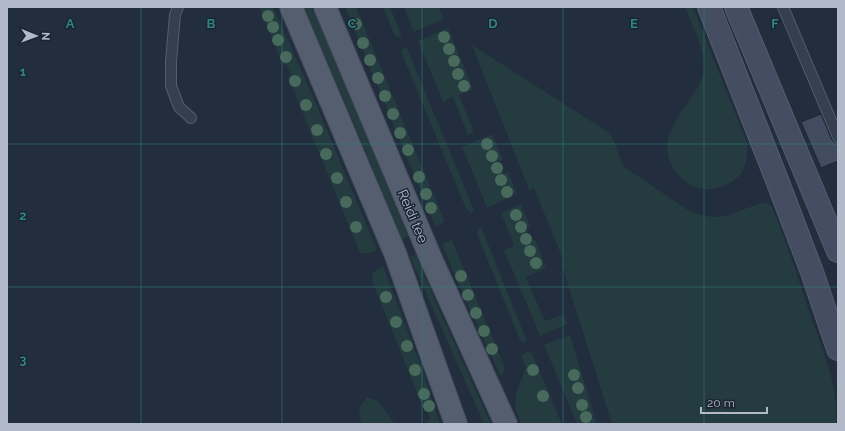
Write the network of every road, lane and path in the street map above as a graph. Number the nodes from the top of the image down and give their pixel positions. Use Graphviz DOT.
graph roads {
  1 [pos="178,7"];
  2 [pos="291,7"];
  3 [pos="325,7"];
  4 [pos="709,7"];
  5 [pos="736,7"];
  6 [pos="783,7"];
  7 [pos="191,118"];
  8 [pos="838,137"];
  9 [pos="777,180"];
  10 [pos="810,184"];
  11 [pos="838,251"];
  12 [pos="838,349"];
  13 [pos="456,424"];
  14 [pos="506,424"];
  1 -- 7 [label="lane"];
  2 -- 13 [label="main road"];
  3 -- 14 [label="main road, Reidi tee"];
  4 -- 9 [label="street"];
  5 -- 10 [label="street"];
  6 -- 8 [label="lane"];
  9 -- 10 [label="street"];
  9 -- 12 [label="street"];
  10 -- 11 [label="street"];
}
